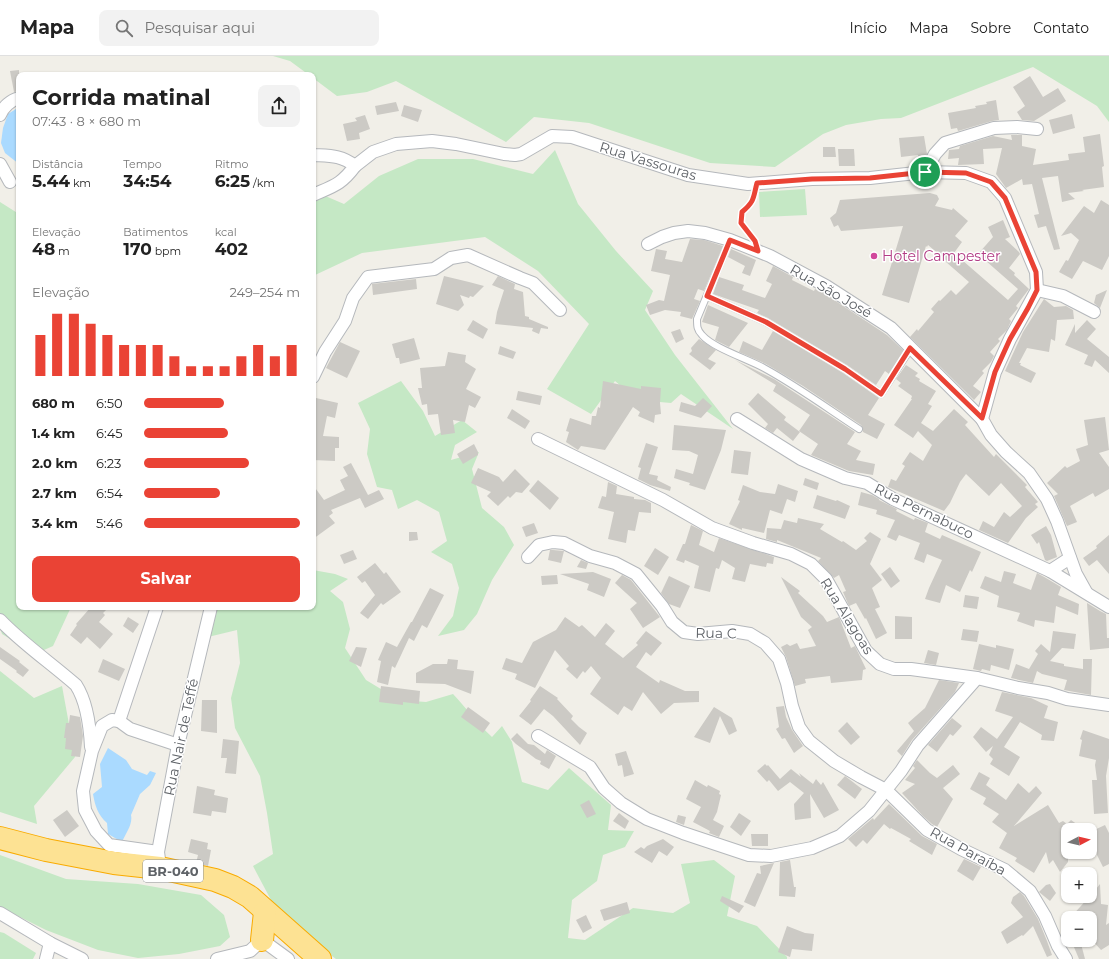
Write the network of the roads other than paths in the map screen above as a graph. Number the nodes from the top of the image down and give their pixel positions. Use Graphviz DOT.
graph roads {
  1 [pos="16,98"];
  2 [pos="0,115"];
  3 [pos="1038,129"];
  4 [pos="316,154"];
  5 [pos="0,164"];
  6 [pos="355,166"];
  7 [pos="925,172"];
  8 [pos="10,182"];
  9 [pos="316,194"];
  10 [pos="730,240"];
  11 [pos="648,244"];
  12 [pos="1037,290"];
  13 [pos="707,296"];
  14 [pos="560,310"];
  15 [pos="1094,312"];
  16 [pos="910,348"];
  17 [pos="316,371"];
  18 [pos="982,418"];
  19 [pos="737,419"];
  20 [pos="859,429"];
  21 [pos="538,439"];
  22 [pos="528,557"];
  23 [pos="1070,558"];
  24 [pos="1050,571"];
  25 [pos="1086,592"];
  26 [pos="1109,607"];
  27 [pos="156,610"];
  28 [pos="210,610"];
  29 [pos="0,620"];
  30 [pos="977,678"];
  31 [pos="1109,705"];
  32 [pos="119,721"];
  33 [pos="538,736"];
  34 [pos="178,745"];
  35 [pos="92,750"];
  36 [pos="886,790"];
  37 [pos="0,838"];
  38 [pos="159,860"];
  39 [pos="265,912"];
  40 [pos="0,913"];
  41 [pos="262,940"];
  42 [pos="50,943"];
  43 [pos="46,959"];
  44 [pos="82,959"];
  45 [pos="217,959"];
  46 [pos="288,959"];
  47 [pos="320,959"];
  48 [pos="1066,959"];
  1 -- 2 [label="street"];
  3 -- 7 [label="street"];
  4 -- 6 [label="street"];
  5 -- 8 [label="street"];
  6 -- 7 [label="street, Rua Vassouras"];
  6 -- 9 [label="street, Rua Vassouras"];
  7 -- 12 [label="street, Rua Vassouras"];
  10 -- 11 [label="street, Rua São José"];
  10 -- 13 [label="lane"];
  10 -- 16 [label="street, Rua São José"];
  12 -- 15 [label="street"];
  12 -- 18 [label="street"];
  13 -- 16 [label="lane"];
  13 -- 20 [label="lane"];
  14 -- 17 [label="street"];
  16 -- 18 [label="street, Rua São José"];
  18 -- 23 [label="street"];
  19 -- 24 [label="street, Rua Pernabuco"];
  21 -- 30 [label="street, Rua Alagoas"];
  22 -- 36 [label="street, Rua C"];
  23 -- 24 [label="street"];
  23 -- 25 [label="street"];
  24 -- 25 [label="street, Rua Pernabuco"];
  25 -- 26 [label="street, Rua Pernabuco"];
  27 -- 32 [label="street"];
  28 -- 34 [label="street, Rua Nair de Teffé"];
  29 -- 35 [label="street"];
  30 -- 31 [label="street, Rua Alagoas"];
  30 -- 36 [label="street"];
  32 -- 34 [label="street"];
  32 -- 35 [label="street"];
  33 -- 36 [label="street"];
  34 -- 38 [label="street, Rua Nair de Teffé"];
  35 -- 38 [label="street"];
  36 -- 48 [label="street, Rua Paraíba"];
  37 -- 38 [label="highway, BR-040"];
  38 -- 39 [label="highway, BR-040"];
  39 -- 41 [label="highway"];
  39 -- 47 [label="highway, BR-040"];
  40 -- 42 [label="street"];
  41 -- 45 [label="street"];
  41 -- 46 [label="street"];
  42 -- 43 [label="street"];
  42 -- 44 [label="street"];
}
